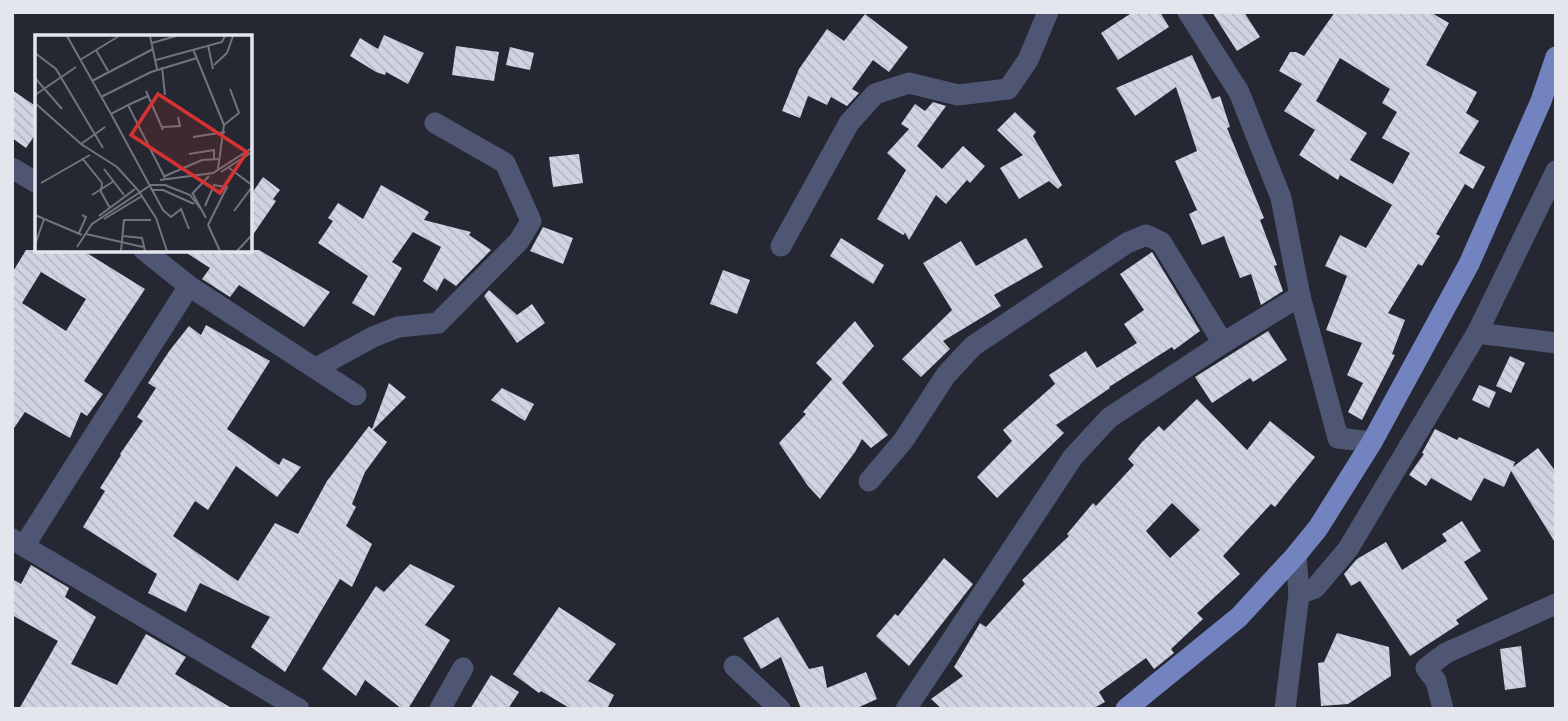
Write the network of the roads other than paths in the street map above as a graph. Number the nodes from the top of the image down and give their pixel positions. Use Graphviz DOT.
graph roads {
  1 [pos="1048,12"];
  2 [pos="1188,12"];
  3 [pos="1556,57"];
  4 [pos="435,123"];
  5 [pos="12,168"];
  6 [pos="1556,171"];
  7 [pos="35,182"];
  8 [pos="781,246"];
  9 [pos="146,252"];
  10 [pos="189,286"];
  11 [pos="1300,296"];
  12 [pos="1477,333"];
  13 [pos="1223,343"];
  14 [pos="1556,343"];
  15 [pos="316,368"];
  16 [pos="356,395"];
  17 [pos="1372,442"];
  18 [pos="869,481"];
  19 [pos="18,542"];
  20 [pos="1296,555"];
  21 [pos="1299,594"];
  22 [pos="1556,604"];
  23 [pos="734,666"];
  24 [pos="463,668"];
  25 [pos="299,709"];
  26 [pos="440,709"];
  27 [pos="780,709"];
  28 [pos="906,709"];
  29 [pos="1126,709"];
  30 [pos="1285,709"];
  31 [pos="1443,709"];
  1 -- 8 [label="street"];
  2 -- 11 [label="street"];
  3 -- 17 [label="main road"];
  4 -- 15 [label="street"];
  5 -- 7 [label="street"];
  6 -- 12 [label="street"];
  9 -- 10 [label="street"];
  10 -- 15 [label="street"];
  10 -- 19 [label="street"];
  11 -- 13 [label="street"];
  11 -- 17 [label="street"];
  12 -- 14 [label="street"];
  12 -- 21 [label="street"];
  13 -- 18 [label="street"];
  13 -- 28 [label="street"];
  15 -- 16 [label="street"];
  17 -- 20 [label="main road"];
  19 -- 25 [label="street"];
  20 -- 21 [label="street"];
  20 -- 29 [label="main road"];
  21 -- 30 [label="street"];
  22 -- 31 [label="street"];
  23 -- 27 [label="street"];
  24 -- 26 [label="street"];
}
